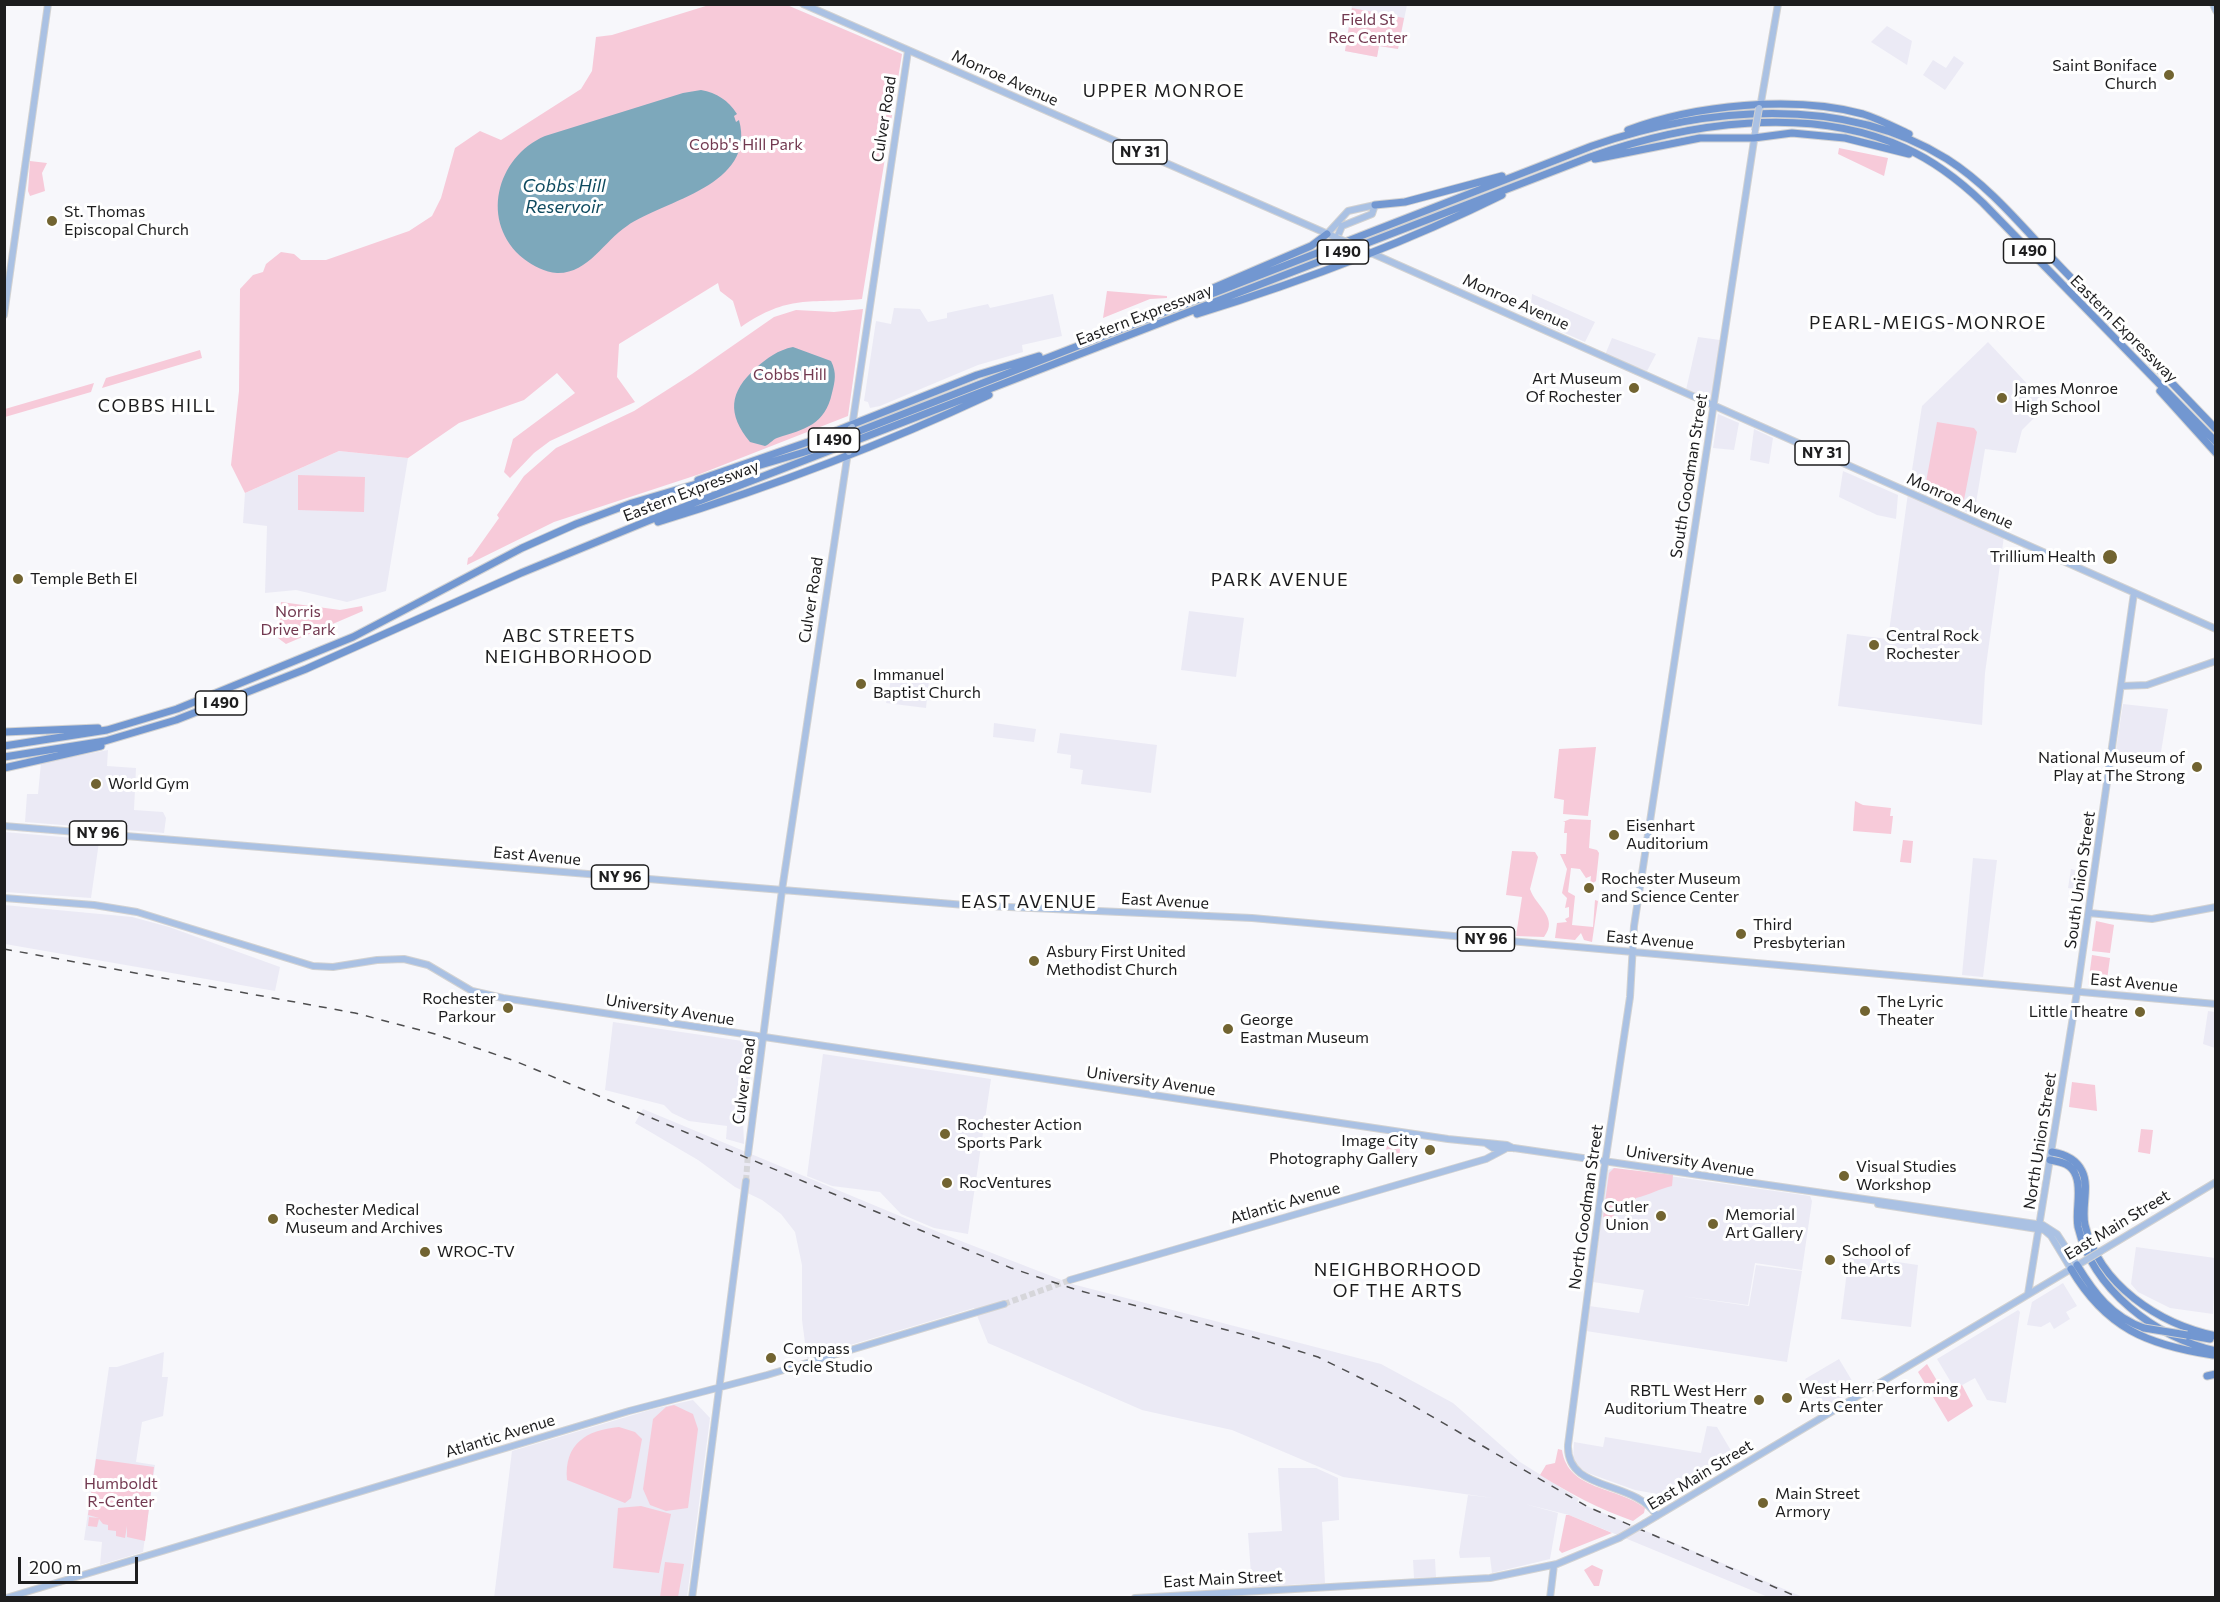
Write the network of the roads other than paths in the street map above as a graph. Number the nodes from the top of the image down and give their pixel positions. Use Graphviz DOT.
graph roads {
  1 [pos="48,4"];
  2 [pos="803,4"];
  3 [pos="1778,4"];
  4 [pos="2212,4"];
  5 [pos="2216,11"];
  6 [pos="908,51"];
  7 [pos="1760,107"];
  8 [pos="1755,135"];
  9 [pos="1585,148"];
  10 [pos="1949,160"];
  11 [pos="1569,164"];
  12 [pos="1537,167"];
  13 [pos="1938,167"];
  14 [pos="1542,175"];
  15 [pos="1376,205"];
  16 [pos="1327,234"];
  17 [pos="1337,238"];
  18 [pos="1368,251"];
  19 [pos="1164,312"];
  20 [pos="4,315"];
  21 [pos="1144,330"];
  22 [pos="2115,340"];
  23 [pos="1082,344"];
  24 [pos="1048,367"];
  25 [pos="1714,406"];
  26 [pos="853,425"];
  27 [pos="2215,428"];
  28 [pos="2216,442"];
  29 [pos="848,453"];
  30 [pos="2216,453"];
  31 [pos="639,501"];
  32 [pos="603,539"];
  33 [pos="2134,593"];
  34 [pos="2216,629"];
  35 [pos="2216,661"];
  36 [pos="2122,686"];
  37 [pos="128,725"];
  38 [pos="148,730"];
  39 [pos="4,732"];
  40 [pos="4,746"];
  41 [pos="4,757"];
  42 [pos="4,768"];
  43 [pos="4,826"];
  44 [pos="782,890"];
  45 [pos="4,898"];
  46 [pos="2216,907"];
  47 [pos="2089,913"];
  48 [pos="1632,952"];
  49 [pos="2077,992"];
  50 [pos="2216,1004"];
  51 [pos="764,1038"];
  52 [pos="1487,1144"];
  53 [pos="1514,1148"];
  54 [pos="1506,1149"];
  55 [pos="748,1154"];
  56 [pos="2051,1156"];
  57 [pos="1605,1162"];
  58 [pos="746,1181"];
  59 [pos="2216,1182"];
  60 [pos="2040,1227"];
  61 [pos="2074,1267"];
  62 [pos="1070,1280"];
  63 [pos="2028,1294"];
  64 [pos="1004,1304"];
  65 [pos="2216,1338"];
  66 [pos="2216,1353"];
  67 [pos="2216,1374"];
  68 [pos="2207,1376"];
  69 [pos="719,1388"];
  70 [pos="1657,1516"];
  71 [pos="1554,1565"];
  72 [pos="6,1598"];
  73 [pos="692,1598"];
  74 [pos="1135,1598"];
  75 [pos="1550,1598"];
  1 -- 20 [label="main road"];
  2 -- 6 [label="main road, Monroe Avenue / NY 31"];
  3 -- 7 [label="main road, South Goodman Street"];
  4 -- 5 [label="main road"];
  6 -- 16 [label="main road, Monroe Avenue / NY 31"];
  6 -- 26 [label="main road, Culver Road"];
  7 -- 8 [label="main road, South Goodman Street, bridge"];
  7 -- 9 [label="highway"];
  7 -- 10 [label="highway"];
  8 -- 11 [label="highway"];
  8 -- 13 [label="highway"];
  8 -- 25 [label="main road, South Goodman Street"];
  9 -- 10 [label="highway, Eastern Expressway / I 490"];
  9 -- 12 [label="highway, Eastern Expressway / I 490"];
  10 -- 27 [label="highway, Eastern Expressway / I 490"];
  11 -- 13 [label="highway, Eastern Expressway / I 490"];
  11 -- 14 [label="highway, Eastern Expressway / I 490"];
  12 -- 15 [label="highway"];
  12 -- 19 [label="highway, Eastern Expressway / I 490"];
  13 -- 22 [label="highway, Eastern Expressway / I 490"];
  14 -- 18 [label="highway"];
  14 -- 21 [label="highway, Eastern Expressway / I 490"];
  15 -- 16 [label="main road"];
  15 -- 17 [label="main road"];
  16 -- 17 [label="main road, Monroe Avenue / NY 31"];
  16 -- 19 [label="highway"];
  17 -- 18 [label="main road, Monroe Avenue / NY 31, bridge"];
  18 -- 21 [label="highway"];
  18 -- 25 [label="main road, Monroe Avenue / NY 31"];
  19 -- 23 [label="highway, Eastern Expressway / I 490"];
  21 -- 24 [label="highway, Eastern Expressway / I 490"];
  22 -- 28 [label="highway, Eastern Expressway / I 490"];
  22 -- 30 [label="highway"];
  23 -- 26 [label="highway"];
  23 -- 31 [label="highway, Eastern Expressway / I 490"];
  24 -- 29 [label="highway"];
  24 -- 32 [label="highway, Eastern Expressway / I 490"];
  25 -- 33 [label="main road, Monroe Avenue / NY 31"];
  25 -- 48 [label="main road, South Goodman Street"];
  26 -- 29 [label="main road, Culver Road, bridge"];
  26 -- 31 [label="highway"];
  29 -- 32 [label="highway"];
  29 -- 44 [label="main road, Culver Road"];
  31 -- 37 [label="highway, Eastern Expressway / I 490"];
  32 -- 38 [label="highway, Eastern Expressway / I 490"];
  33 -- 34 [label="main road, Monroe Avenue / NY 31"];
  33 -- 36 [label="main road, South Union Street"];
  35 -- 36 [label="main road"];
  36 -- 47 [label="main road, South Union Street"];
  37 -- 39 [label="highway"];
  37 -- 40 [label="highway, Eastern Expressway / I 490"];
  38 -- 41 [label="highway, Eastern Expressway / I 490"];
  38 -- 42 [label="highway"];
  43 -- 44 [label="main road, East Avenue / NY 96"];
  44 -- 48 [label="main road, East Avenue / NY 96"];
  44 -- 51 [label="main road, Culver Road"];
  45 -- 51 [label="main road, University Avenue"];
  46 -- 47 [label="main road"];
  47 -- 49 [label="main road, South Union Street"];
  48 -- 49 [label="main road, East Avenue / NY 96"];
  48 -- 57 [label="main road, North Goodman Street"];
  49 -- 50 [label="main road, East Avenue / NY 96"];
  49 -- 56 [label="main road, North Union Street"];
  51 -- 52 [label="main road, University Avenue"];
  51 -- 55 [label="main road, Culver Road"];
  52 -- 53 [label="main road, University Avenue"];
  52 -- 54 [label="main road, University Avenue"];
  53 -- 54 [label="main road, University Avenue"];
  53 -- 57 [label="main road, University Avenue"];
  54 -- 62 [label="main road, Atlantic Avenue"];
  56 -- 60 [label="main road, North Union Street"];
  56 -- 65 [label="highway"];
  56 -- 66 [label="highway"];
  57 -- 60 [label="main road, University Avenue"];
  57 -- 70 [label="main road, North Goodman Street"];
  58 -- 69 [label="main road"];
  59 -- 61 [label="main road, East Main Street, bridge"];
  60 -- 61 [label="main road"];
  60 -- 63 [label="main road, North Union Street"];
  61 -- 63 [label="main road, East Main Street"];
  61 -- 65 [label="highway, bridge"];
  61 -- 66 [label="highway"];
  63 -- 70 [label="main road, East Main Street"];
  64 -- 69 [label="main road, Atlantic Avenue"];
  67 -- 68 [label="highway"];
  69 -- 72 [label="main road, Atlantic Avenue"];
  69 -- 73 [label="main road"];
  70 -- 71 [label="main road, East Main Street, bridge"];
  71 -- 74 [label="main road, East Main Street"];
  71 -- 75 [label="main road"];
}
